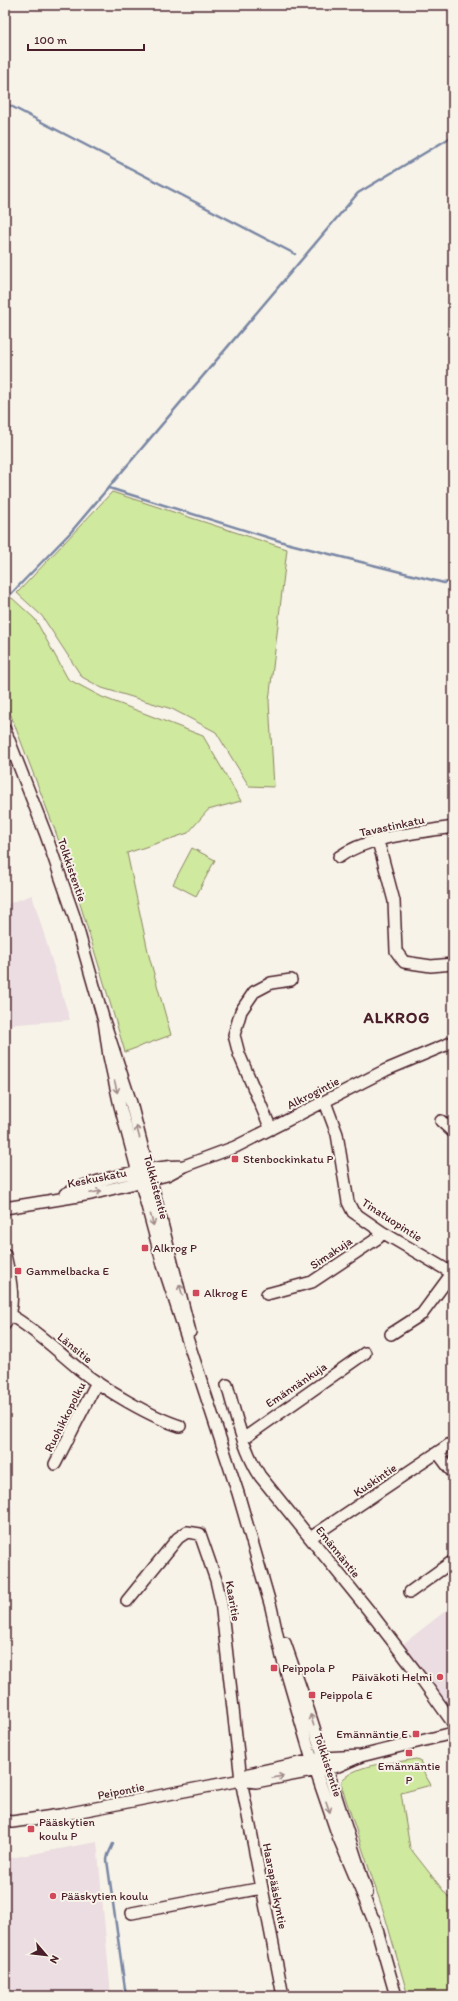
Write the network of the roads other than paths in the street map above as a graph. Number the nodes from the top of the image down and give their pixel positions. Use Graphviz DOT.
graph roads {
  1 [pos="5,730"];
  2 [pos="453,827"];
  3 [pos="378,840"];
  4 [pos="339,856"];
  5 [pos="453,964"];
  6 [pos="291,980"];
  7 [pos="453,1042"];
  8 [pos="325,1102"];
  9 [pos="441,1121"];
  10 [pos="271,1129"];
  11 [pos="453,1132"];
  12 [pos="145,1176"];
  13 [pos="5,1208"];
  14 [pos="382,1232"];
  15 [pos="5,1255"];
  16 [pos="453,1272"];
  17 [pos="267,1294"];
  18 [pos="7,1320"];
  19 [pos="391,1334"];
  20 [pos="365,1353"];
  21 [pos="97,1382"];
  22 [pos="227,1385"];
  23 [pos="180,1426"];
  24 [pos="243,1438"];
  25 [pos="453,1442"];
  26 [pos="438,1453"];
  27 [pos="56,1464"];
  28 [pos="453,1472"];
  29 [pos="310,1538"];
  30 [pos="453,1561"];
  31 [pos="410,1592"];
  32 [pos="127,1601"];
  33 [pos="453,1723"];
  34 [pos="453,1732"];
  35 [pos="319,1764"];
  36 [pos="241,1780"];
  37 [pos="5,1821"];
  38 [pos="262,1888"];
  39 [pos="132,1913"];
  40 [pos="283,1996"];
  41 [pos="396,1996"];
  1 -- 12 [label="street, Tolkkistentie"];
  2 -- 3 [label="street, Tavastinkatu"];
  3 -- 4 [label="street, Tavastinkatu"];
  3 -- 5 [label="street"];
  6 -- 10 [label="street"];
  7 -- 8 [label="street, Alkrogintie"];
  8 -- 10 [label="street, Alkrogintie"];
  8 -- 14 [label="street, Tinatuopintie"];
  9 -- 11 [label="street"];
  10 -- 12 [label="street, Alkrogintie"];
  12 -- 13 [label="street, Keskuskatu"];
  12 -- 35 [label="street, Tolkkistentie"];
  14 -- 16 [label="street, Tinatuopintie"];
  14 -- 17 [label="street, Simakuja"];
  15 -- 18 [label="street, Länsitie"];
  16 -- 19 [label="street"];
  18 -- 21 [label="street, Länsitie"];
  20 -- 24 [label="street, Emännänkuja"];
  21 -- 23 [label="street, Länsitie"];
  21 -- 27 [label="street, Ruohikkopolku"];
  22 -- 24 [label="street, Emännäntie"];
  24 -- 29 [label="street, Emännäntie"];
  25 -- 26 [label="street, Kuskintie"];
  26 -- 28 [label="street"];
  26 -- 29 [label="street, Kuskintie"];
  29 -- 33 [label="street, Emännäntie"];
  30 -- 31 [label="street"];
  32 -- 36 [label="street, Kaaritie"];
  34 -- 35 [label="street, Peipontie"];
  35 -- 36 [label="street, Peipontie"];
  35 -- 41 [label="street, Tolkkistentie"];
  36 -- 37 [label="street, Peipontie"];
  36 -- 38 [label="street, Haarapääskyntie"];
  38 -- 39 [label="street"];
  38 -- 40 [label="street, Haarapääskyntie"];
}
